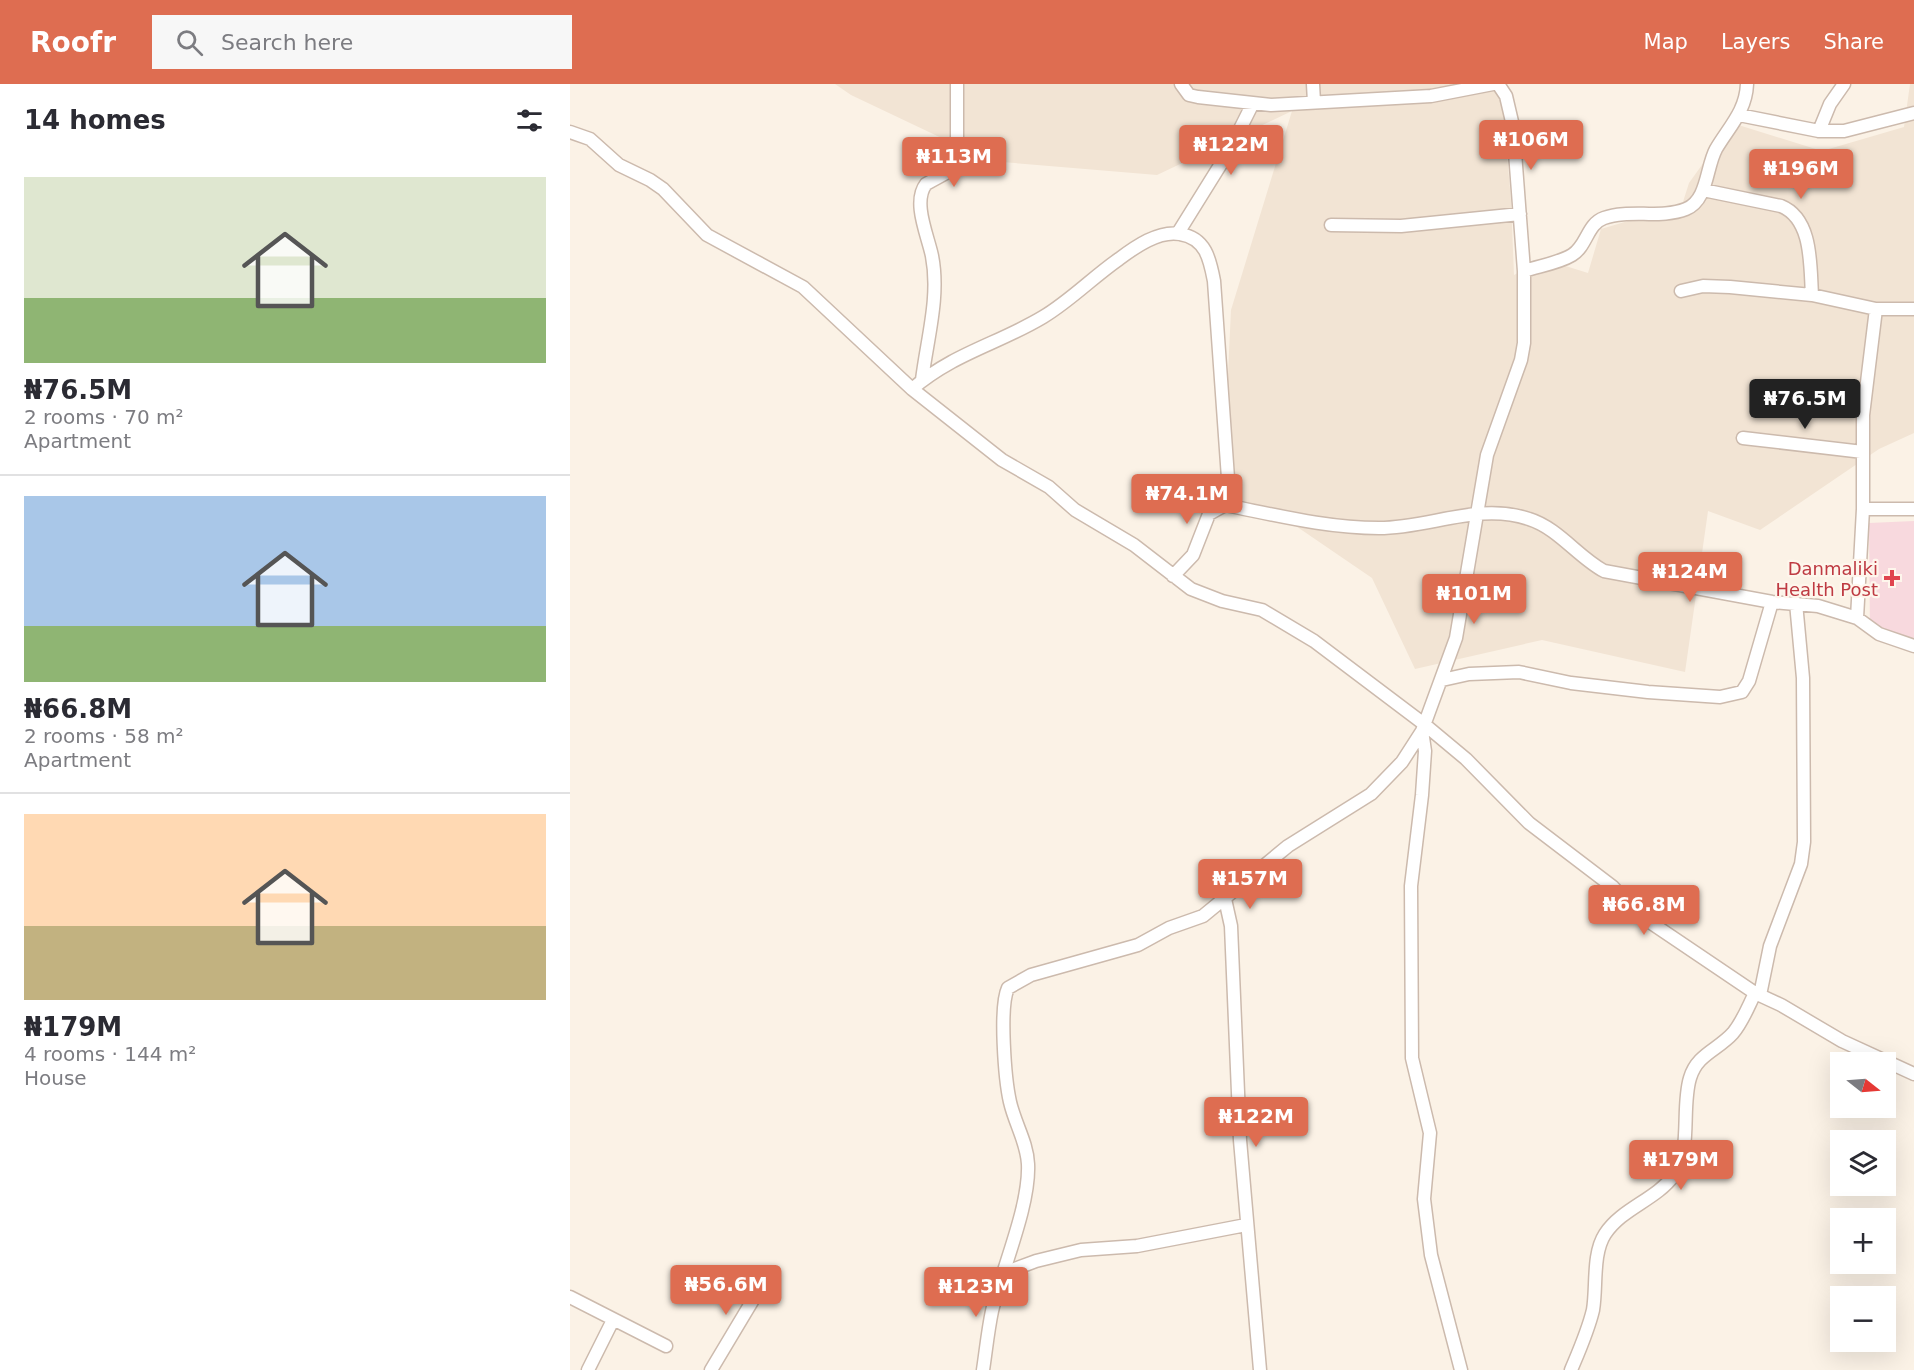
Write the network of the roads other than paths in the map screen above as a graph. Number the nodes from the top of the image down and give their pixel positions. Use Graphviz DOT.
graph roads {
  1 [pos="957,84"];
  2 [pos="1181,84"];
  3 [pos="1313,84"];
  4 [pos="1493,84"];
  5 [pos="1498,84"];
  6 [pos="1747,84"];
  7 [pos="1845,84"];
  8 [pos="1314,102"];
  9 [pos="1253,103"];
  10 [pos="1914,113"];
  11 [pos="1739,115"];
  12 [pos="1819,131"];
  13 [pos="570,132"];
  14 [pos="1703,190"];
  15 [pos="1520,214"];
  16 [pos="1331,225"];
  17 [pos="1179,233"];
  18 [pos="1524,271"];
  19 [pos="1681,291"];
  20 [pos="1812,295"];
  21 [pos="1876,309"];
  22 [pos="1914,309"];
  23 [pos="922,380"];
  24 [pos="912,389"];
  25 [pos="1743,438"];
  26 [pos="1863,452"];
  27 [pos="1225,505"];
  28 [pos="1863,509"];
  29 [pos="1914,509"];
  30 [pos="1479,513"];
  31 [pos="1173,576"];
  32 [pos="1772,602"];
  33 [pos="1796,603"];
  34 [pos="1857,618"];
  35 [pos="1914,646"];
  36 [pos="1442,680"];
  37 [pos="1423,727"];
  38 [pos="1238,888"];
  39 [pos="1225,899"];
  40 [pos="1231,926"];
  41 [pos="1757,994"];
  42 [pos="1914,1074"];
  43 [pos="1246,1225"];
  44 [pos="1004,1273"];
  45 [pos="766,1278"];
  46 [pos="570,1297"];
  47 [pos="613,1320"];
  48 [pos="666,1346"];
  49 [pos="588,1370"];
  50 [pos="711,1370"];
  51 [pos="983,1370"];
  52 [pos="1260,1370"];
  53 [pos="1461,1370"];
  54 [pos="1571,1370"];
  1 -- 23 [label="street"];
  2 -- 9 [label="street"];
  3 -- 8 [label="street"];
  4 -- 8 [label="street"];
  5 -- 15 [label="street"];
  6 -- 11 [label="street"];
  7 -- 12 [label="street"];
  8 -- 9 [label="street"];
  9 -- 17 [label="street"];
  10 -- 12 [label="street"];
  11 -- 12 [label="street"];
  11 -- 14 [label="street"];
  13 -- 24 [label="street"];
  14 -- 18 [label="street"];
  14 -- 20 [label="street"];
  15 -- 16 [label="street"];
  15 -- 18 [label="street"];
  17 -- 23 [label="street"];
  17 -- 27 [label="street"];
  18 -- 30 [label="street"];
  19 -- 20 [label="street"];
  20 -- 21 [label="street"];
  21 -- 22 [label="street"];
  21 -- 26 [label="street"];
  23 -- 24 [label="street"];
  24 -- 31 [label="street"];
  25 -- 26 [label="street"];
  26 -- 28 [label="street"];
  27 -- 30 [label="street"];
  27 -- 31 [label="street"];
  28 -- 29 [label="street"];
  28 -- 34 [label="street"];
  30 -- 32 [label="street"];
  30 -- 36 [label="street"];
  31 -- 37 [label="street"];
  32 -- 33 [label="street"];
  32 -- 36 [label="street"];
  33 -- 34 [label="street"];
  33 -- 41 [label="street"];
  34 -- 35 [label="street"];
  36 -- 37 [label="street"];
  37 -- 38 [label="street"];
  37 -- 41 [label="street"];
  37 -- 53 [label="street"];
  38 -- 39 [label="street"];
  38 -- 40 [label="street"];
  39 -- 40 [label="street"];
  39 -- 44 [label="street"];
  40 -- 43 [label="street"];
  41 -- 42 [label="street"];
  41 -- 54 [label="street"];
  43 -- 44 [label="street"];
  43 -- 52 [label="street"];
  44 -- 51 [label="street"];
  45 -- 50 [label="street"];
  46 -- 47 [label="street"];
  47 -- 48 [label="street"];
  47 -- 49 [label="street"];
}
